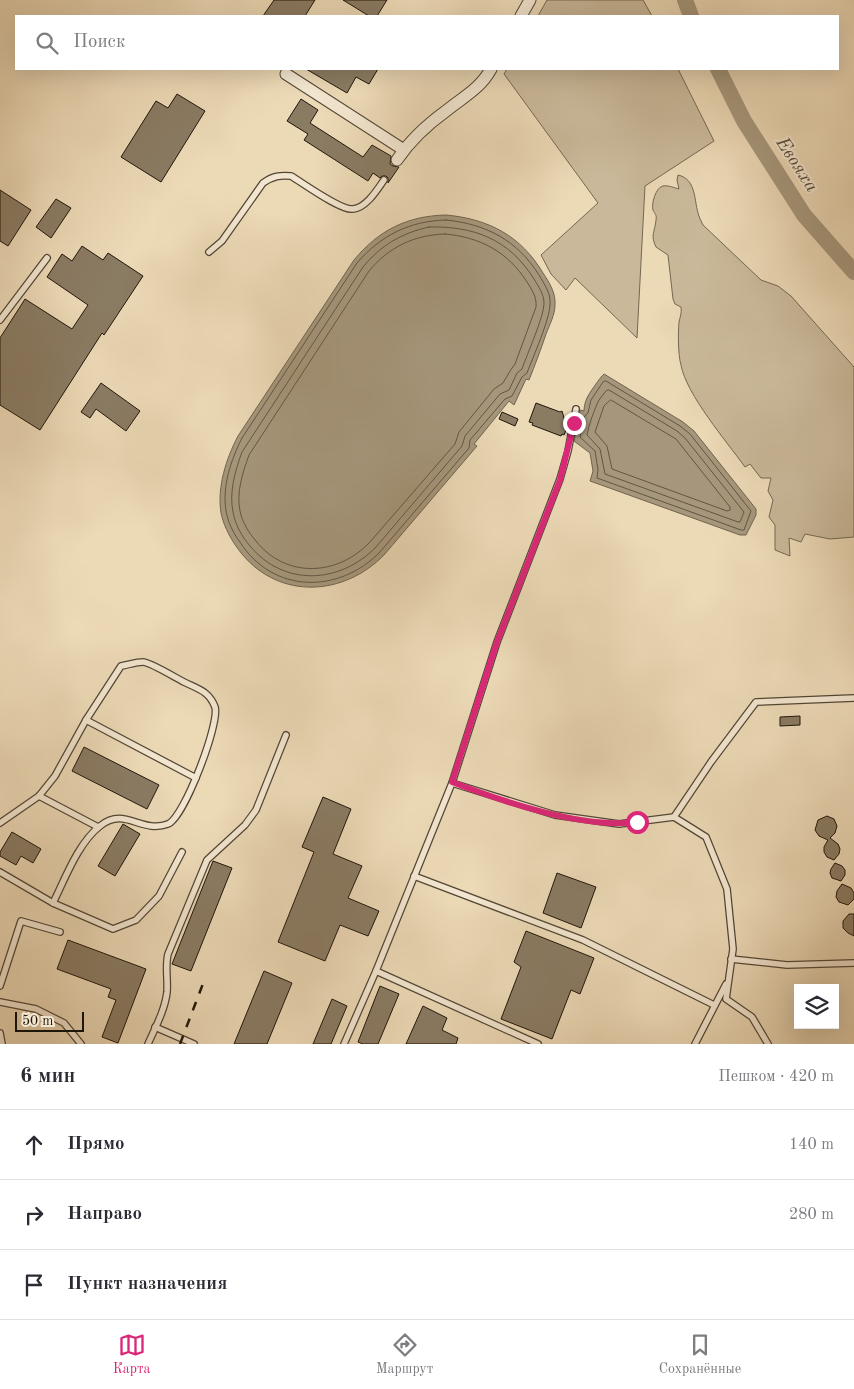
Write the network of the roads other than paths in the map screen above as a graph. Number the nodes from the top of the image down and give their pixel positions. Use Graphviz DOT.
graph roads {
  1 [pos="530,0"];
  2 [pos="522,15"];
  3 [pos="490,70"];
  4 [pos="286,74"];
  5 [pos="404,150"];
  6 [pos="397,160"];
  7 [pos="384,180"];
  8 [pos="210,252"];
  9 [pos="47,258"];
  10 [pos="0,320"];
  11 [pos="576,409"];
  12 [pos="854,698"];
  13 [pos="86,720"];
  14 [pos="286,734"];
  15 [pos="196,778"];
  16 [pos="452,782"];
  17 [pos="39,796"];
  18 [pos="674,817"];
  19 [pos="0,823"];
  20 [pos="98,827"];
  21 [pos="182,852"];
  22 [pos="0,872"];
  23 [pos="414,876"];
  24 [pos="53,903"];
  25 [pos="60,932"];
  26 [pos="731,959"];
  27 [pos="854,964"];
  28 [pos="376,970"];
  29 [pos="728,978"];
  30 [pos="0,986"];
  31 [pos="0,1002"];
  32 [pos="714,1005"];
  33 [pos="155,1028"];
  34 [pos="0,1033"];
  35 [pos="2,1044"];
  36 [pos="81,1044"];
  37 [pos="148,1044"];
  38 [pos="194,1044"];
  39 [pos="344,1044"];
  40 [pos="538,1044"];
  41 [pos="694,1044"];
  42 [pos="768,1044"];
  1 -- 2 [label="street"];
  3 -- 5 [label="street"];
  4 -- 5 [label="street"];
  5 -- 6 [label="street"];
  7 -- 8 [label="lane"];
  9 -- 10 [label="lane"];
  11 -- 16 [label="lane"];
  12 -- 18 [label="lane"];
  13 -- 15 [label="lane"];
  13 -- 15 [label="lane"];
  13 -- 17 [label="lane"];
  14 -- 33 [label="lane"];
  15 -- 20 [label="lane"];
  16 -- 18 [label="lane"];
  16 -- 23 [label="lane"];
  17 -- 19 [label="lane"];
  17 -- 20 [label="lane"];
  18 -- 26 [label="lane"];
  20 -- 24 [label="lane"];
  21 -- 24 [label="lane"];
  22 -- 24 [label="lane"];
  23 -- 28 [label="lane"];
  23 -- 32 [label="lane"];
  25 -- 30 [label="lane"];
  26 -- 27 [label="lane"];
  26 -- 29 [label="lane"];
  28 -- 39 [label="lane"];
  28 -- 40 [label="lane"];
  29 -- 32 [label="lane"];
  29 -- 42 [label="lane"];
  31 -- 36 [label="lane"];
  32 -- 41 [label="lane"];
  33 -- 37 [label="lane"];
  33 -- 38 [label="lane"];
  34 -- 35 [label="lane"];
}
